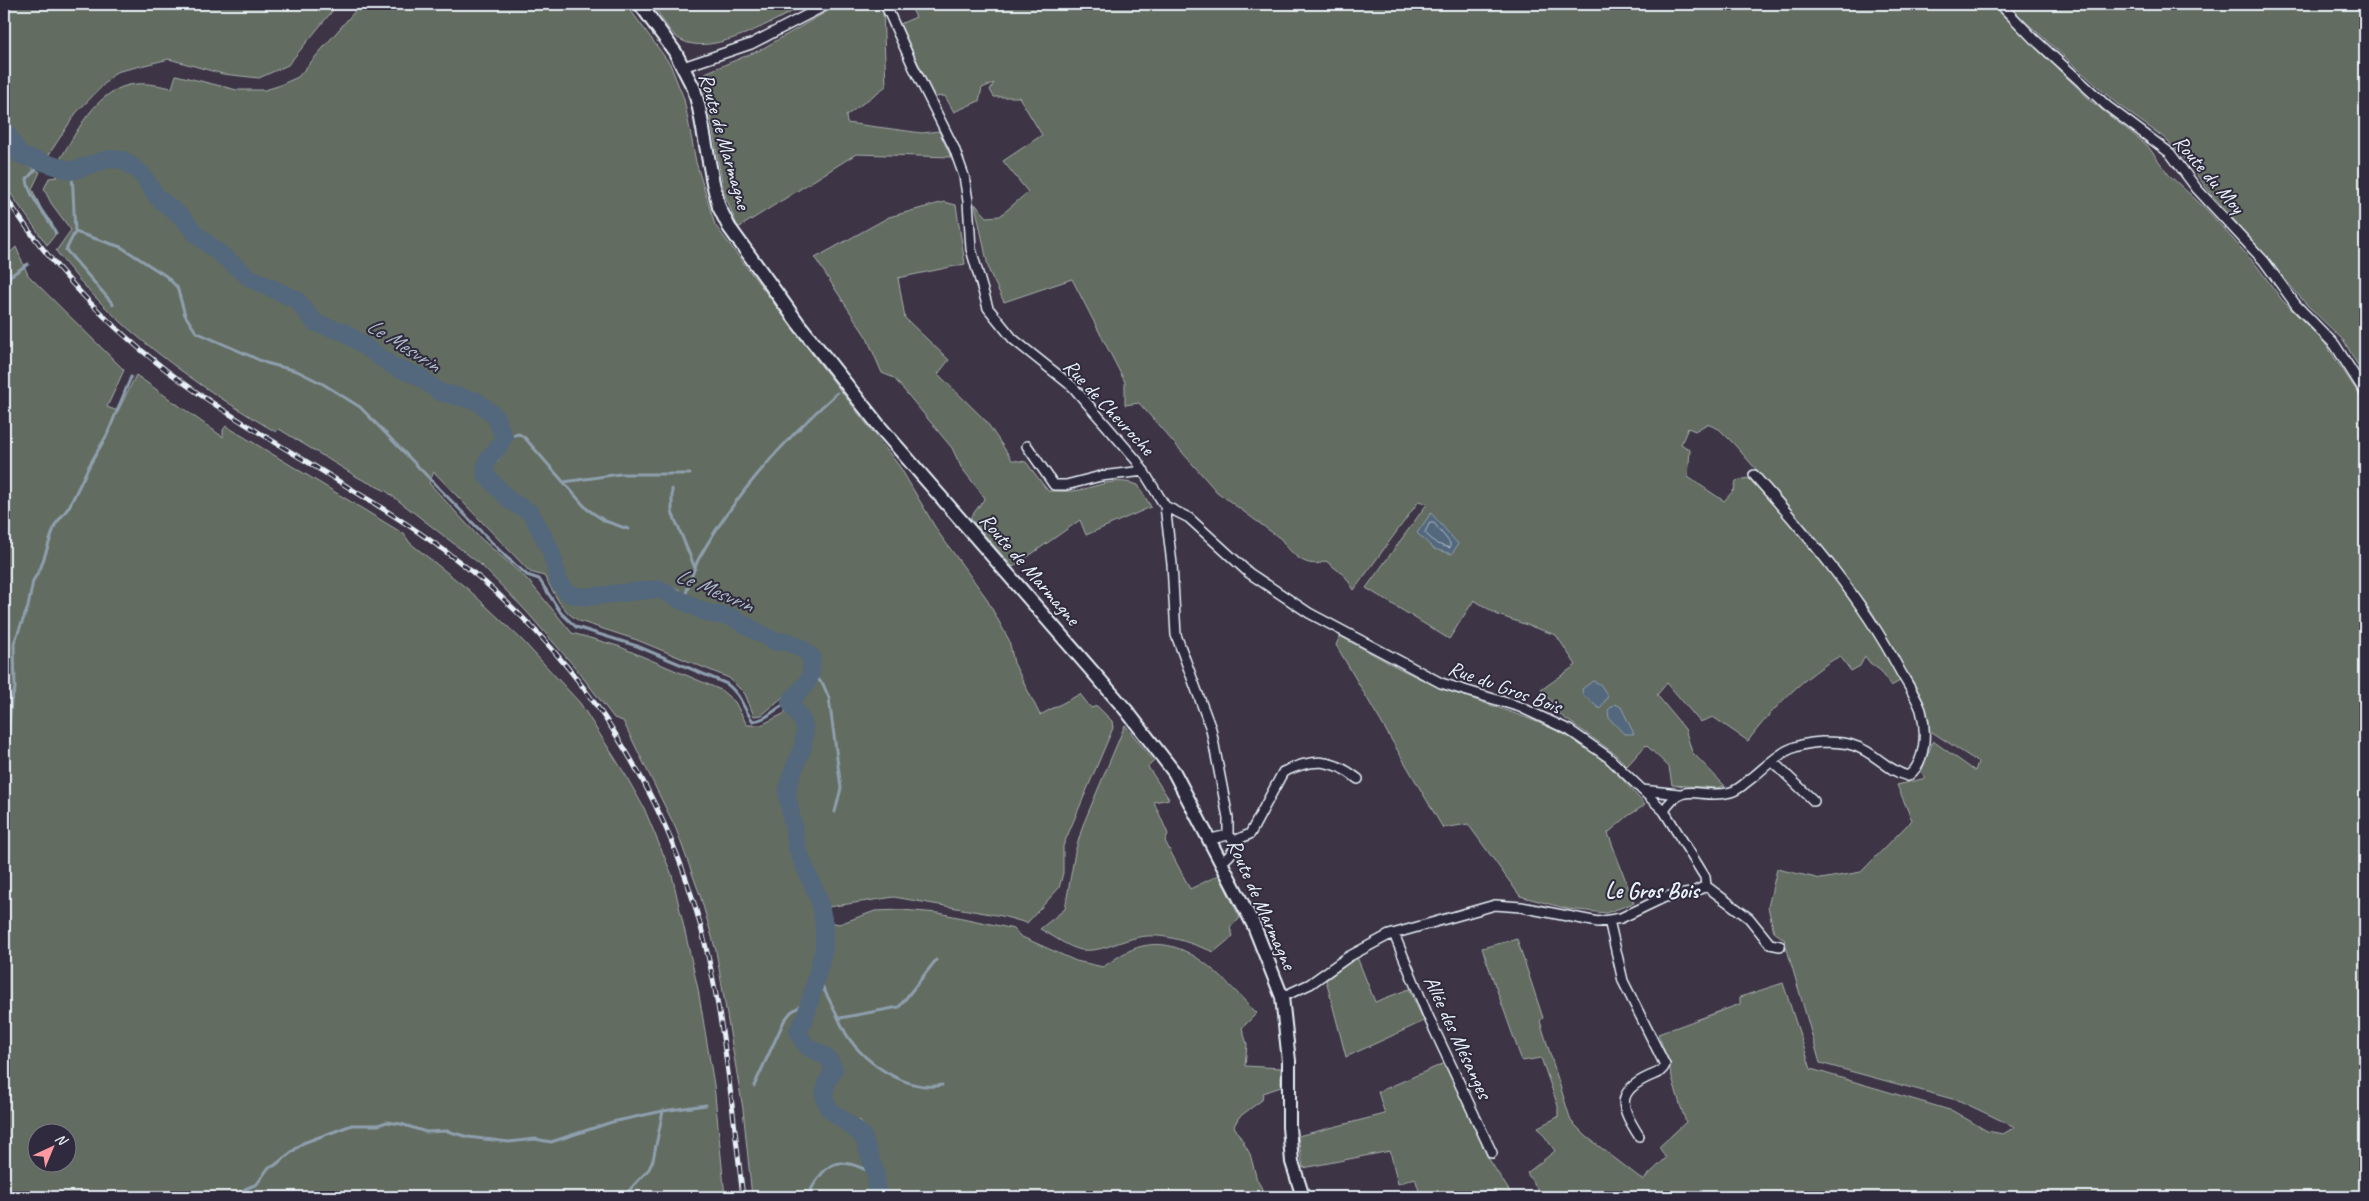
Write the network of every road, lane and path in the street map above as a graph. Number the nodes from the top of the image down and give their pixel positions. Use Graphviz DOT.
graph roads {
  1 [pos="640,4"];
  2 [pos="828,4"];
  3 [pos="885,4"];
  4 [pos="2000,4"];
  5 [pos="683,67"];
  6 [pos="2365,392"];
  7 [pos="1027,446"];
  8 [pos="1144,471"];
  9 [pos="1754,474"];
  10 [pos="1165,506"];
  11 [pos="1772,761"];
  12 [pos="1358,779"];
  13 [pos="1642,790"];
  14 [pos="1679,794"];
  15 [pos="1814,801"];
  16 [pos="1664,811"];
  17 [pos="1231,838"];
  18 [pos="1211,840"];
  19 [pos="1222,862"];
  20 [pos="1706,886"];
  21 [pos="1609,920"];
  22 [pos="1394,934"];
  23 [pos="1780,946"];
  24 [pos="1282,997"];
  25 [pos="1639,1136"];
  26 [pos="1492,1153"];
  27 [pos="1303,1197"];
  1 -- 5 [label="main road, Route de Marmagne"];
  2 -- 5 [label="street"];
  3 -- 8 [label="street, Rue de Chevroche"];
  4 -- 6 [label="street, Route du Moy"];
  5 -- 18 [label="main road, Route de Marmagne"];
  7 -- 8 [label="street"];
  8 -- 10 [label="street, Rue de Chevroche"];
  9 -- 11 [label="street"];
  10 -- 13 [label="street, Rue du Gros Bois"];
  10 -- 17 [label="street, Rue de Chevroche"];
  11 -- 14 [label="street"];
  11 -- 15 [label="street"];
  12 -- 17 [label="street"];
  13 -- 14 [label="street"];
  13 -- 16 [label="street, Rue du Gros Bois"];
  14 -- 16 [label="street"];
  16 -- 20 [label="street, Rue du Gros Bois"];
  17 -- 18 [label="street"];
  17 -- 19 [label="street"];
  18 -- 19 [label="main road, Route de Marmagne"];
  19 -- 24 [label="main road, Route de Marmagne"];
  20 -- 21 [label="street"];
  20 -- 23 [label="street"];
  21 -- 22 [label="street"];
  21 -- 25 [label="street"];
  22 -- 24 [label="street"];
  22 -- 26 [label="street, Allée des Mésanges"];
  24 -- 27 [label="main road, Route de Marmagne"];
}
